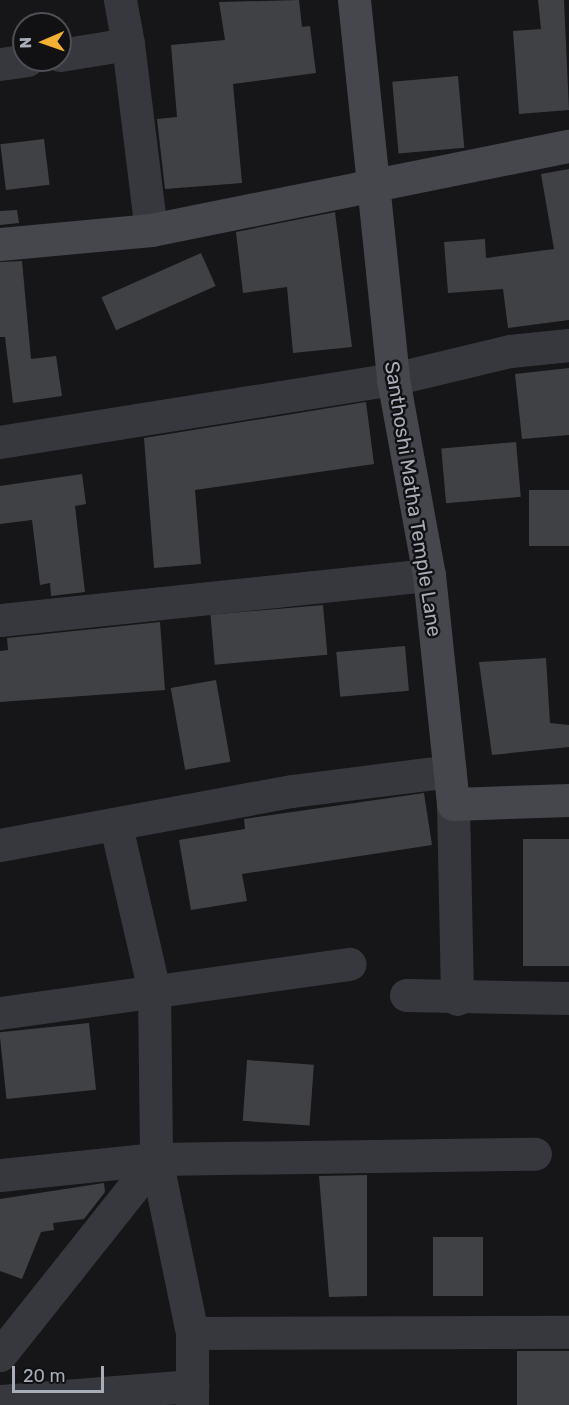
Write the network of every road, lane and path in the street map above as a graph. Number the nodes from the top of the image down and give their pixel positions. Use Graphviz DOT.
graph roads {
  1 [pos="120,0"];
  2 [pos="354,0"];
  3 [pos="128,44"];
  4 [pos="72,53"];
  5 [pos="569,147"];
  6 [pos="376,183"];
  7 [pos="151,230"];
  8 [pos="0,244"];
  9 [pos="569,345"];
  10 [pos="393,379"];
  11 [pos="0,442"];
  12 [pos="429,574"];
  13 [pos="0,620"];
  14 [pos="450,771"];
  15 [pos="569,800"];
  16 [pos="453,804"];
  17 [pos="116,826"];
  18 [pos="0,845"];
  19 [pos="350,964"];
  20 [pos="154,990"];
  21 [pos="406,995"];
  22 [pos="569,998"];
  23 [pos="457,999"];
  24 [pos="0,1013"];
  25 [pos="535,1154"];
  26 [pos="156,1159"];
  27 [pos="0,1174"];
  28 [pos="568,1332"];
  29 [pos="192,1333"];
  30 [pos="0,1355"];
  31 [pos="192,1395"];
  32 [pos="0,1401"];
  1 -- 3 [label="street"];
  2 -- 6 [label="street, Santhoshi Matha Temple Lane"];
  3 -- 4 [label="street"];
  3 -- 7 [label="street"];
  5 -- 6 [label="street"];
  6 -- 7 [label="street"];
  6 -- 10 [label="street, Santhoshi Matha Temple Lane"];
  7 -- 8 [label="street"];
  9 -- 10 [label="street"];
  10 -- 11 [label="street"];
  10 -- 12 [label="street, Santhoshi Matha Temple Lane"];
  12 -- 13 [label="street"];
  12 -- 14 [label="street, Santhoshi Matha Temple Lane"];
  14 -- 16 [label="street, Santhoshi Matha Temple Lane"];
  14 -- 17 [label="street"];
  15 -- 16 [label="street"];
  16 -- 23 [label="street, Santhoshi Matha Temple Lane"];
  17 -- 18 [label="street"];
  17 -- 20 [label="street"];
  19 -- 20 [label="street"];
  20 -- 24 [label="street"];
  20 -- 26 [label="street"];
  21 -- 23 [label="street"];
  22 -- 23 [label="street"];
  25 -- 26 [label="street"];
  26 -- 27 [label="street"];
  26 -- 29 [label="street"];
  26 -- 30 [label="street"];
  28 -- 29 [label="street"];
  29 -- 31 [label="street"];
  31 -- 32 [label="street"];
}
